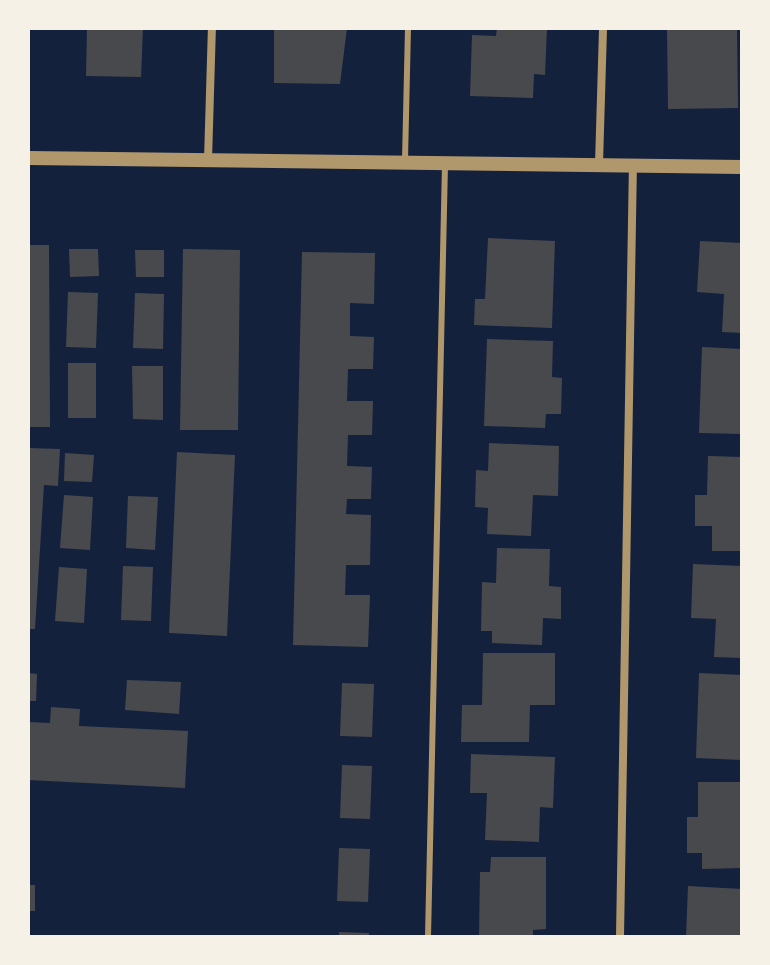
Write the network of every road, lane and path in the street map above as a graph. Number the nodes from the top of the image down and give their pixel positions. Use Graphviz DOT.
graph roads {
  1 [pos="212,28"];
  2 [pos="408,28"];
  3 [pos="603,28"];
  4 [pos="28,158"];
  5 [pos="208,160"];
  6 [pos="405,162"];
  7 [pos="445,162"];
  8 [pos="599,164"];
  9 [pos="633,164"];
  10 [pos="742,167"];
  11 [pos="428,937"];
  12 [pos="620,937"];
  1 -- 5 [label="street"];
  2 -- 6 [label="lane"];
  3 -- 8 [label="street"];
  4 -- 5 [label="street"];
  5 -- 6 [label="street"];
  6 -- 7 [label="street"];
  7 -- 8 [label="street"];
  7 -- 11 [label="lane"];
  8 -- 9 [label="street"];
  9 -- 10 [label="street"];
  9 -- 12 [label="street"];
}
